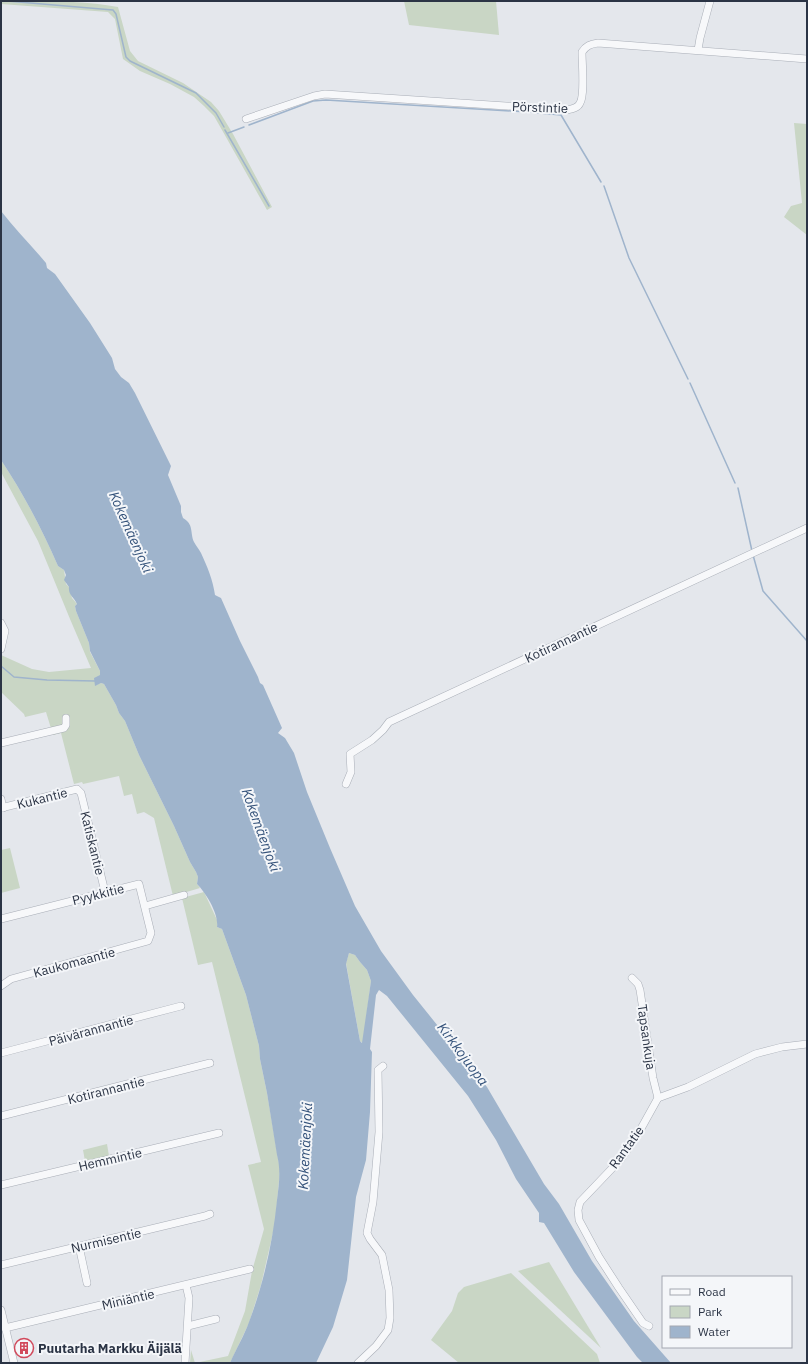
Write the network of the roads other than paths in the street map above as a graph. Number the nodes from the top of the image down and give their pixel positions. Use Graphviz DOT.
graph roads {
  1 [pos="710,1"];
  2 [pos="698,50"];
  3 [pos="807,60"];
  4 [pos="246,119"];
  5 [pos="807,528"];
  6 [pos="1,623"];
  7 [pos="1,649"];
  8 [pos="66,718"];
  9 [pos="1,744"];
  10 [pos="346,784"];
  11 [pos="81,793"];
  12 [pos="1,799"];
  13 [pos="2,808"];
  14 [pos="105,892"];
  15 [pos="184,895"];
  16 [pos="145,906"];
  17 [pos="1,919"];
  18 [pos="148,941"];
  19 [pos="632,978"];
  20 [pos="1,986"];
  21 [pos="181,1006"];
  22 [pos="807,1044"];
  23 [pos="1,1053"];
  24 [pos="210,1063"];
  25 [pos="383,1066"];
  26 [pos="658,1098"];
  27 [pos="1,1116"];
  28 [pos="219,1133"];
  29 [pos="1,1185"];
  30 [pos="210,1214"];
  31 [pos="79,1246"];
  32 [pos="1,1265"];
  33 [pos="250,1269"];
  34 [pos="87,1283"];
  35 [pos="186,1285"];
  36 [pos="1,1310"];
  37 [pos="216,1319"];
  38 [pos="188,1326"];
  39 [pos="649,1326"];
  40 [pos="5,1328"];
  41 [pos="14,1363"];
  42 [pos="185,1363"];
  43 [pos="358,1363"];
  1 -- 2 [label="street"];
  2 -- 3 [label="street, Pörstintie"];
  2 -- 4 [label="street, Pörstintie"];
  5 -- 10 [label="street, Kotirannantie"];
  6 -- 7 [label="street"];
  8 -- 9 [label="street"];
  11 -- 13 [label="street, Kukantie"];
  11 -- 14 [label="street, Katiskantie"];
  12 -- 13 [label="street"];
  14 -- 16 [label="street, Pyykkitie"];
  14 -- 17 [label="street, Pyykkitie"];
  15 -- 16 [label="street"];
  16 -- 18 [label="street, Pyykkitie"];
  18 -- 20 [label="street, Kaukomaantie"];
  19 -- 26 [label="street, Tapsankuja"];
  21 -- 23 [label="street, Päivärannantie"];
  22 -- 26 [label="street"];
  24 -- 27 [label="street, Kotirannantie"];
  25 -- 43 [label="street"];
  26 -- 39 [label="street, Rantatie"];
  28 -- 29 [label="street, Hemmintie"];
  30 -- 31 [label="street, Nurmisentie"];
  31 -- 32 [label="street, Nurmisentie"];
  31 -- 34 [label="street"];
  33 -- 35 [label="street, Miniäntie"];
  35 -- 38 [label="street"];
  35 -- 40 [label="street, Miniäntie"];
  36 -- 40 [label="street"];
  37 -- 38 [label="street"];
  38 -- 42 [label="street"];
  40 -- 41 [label="street"];
}
